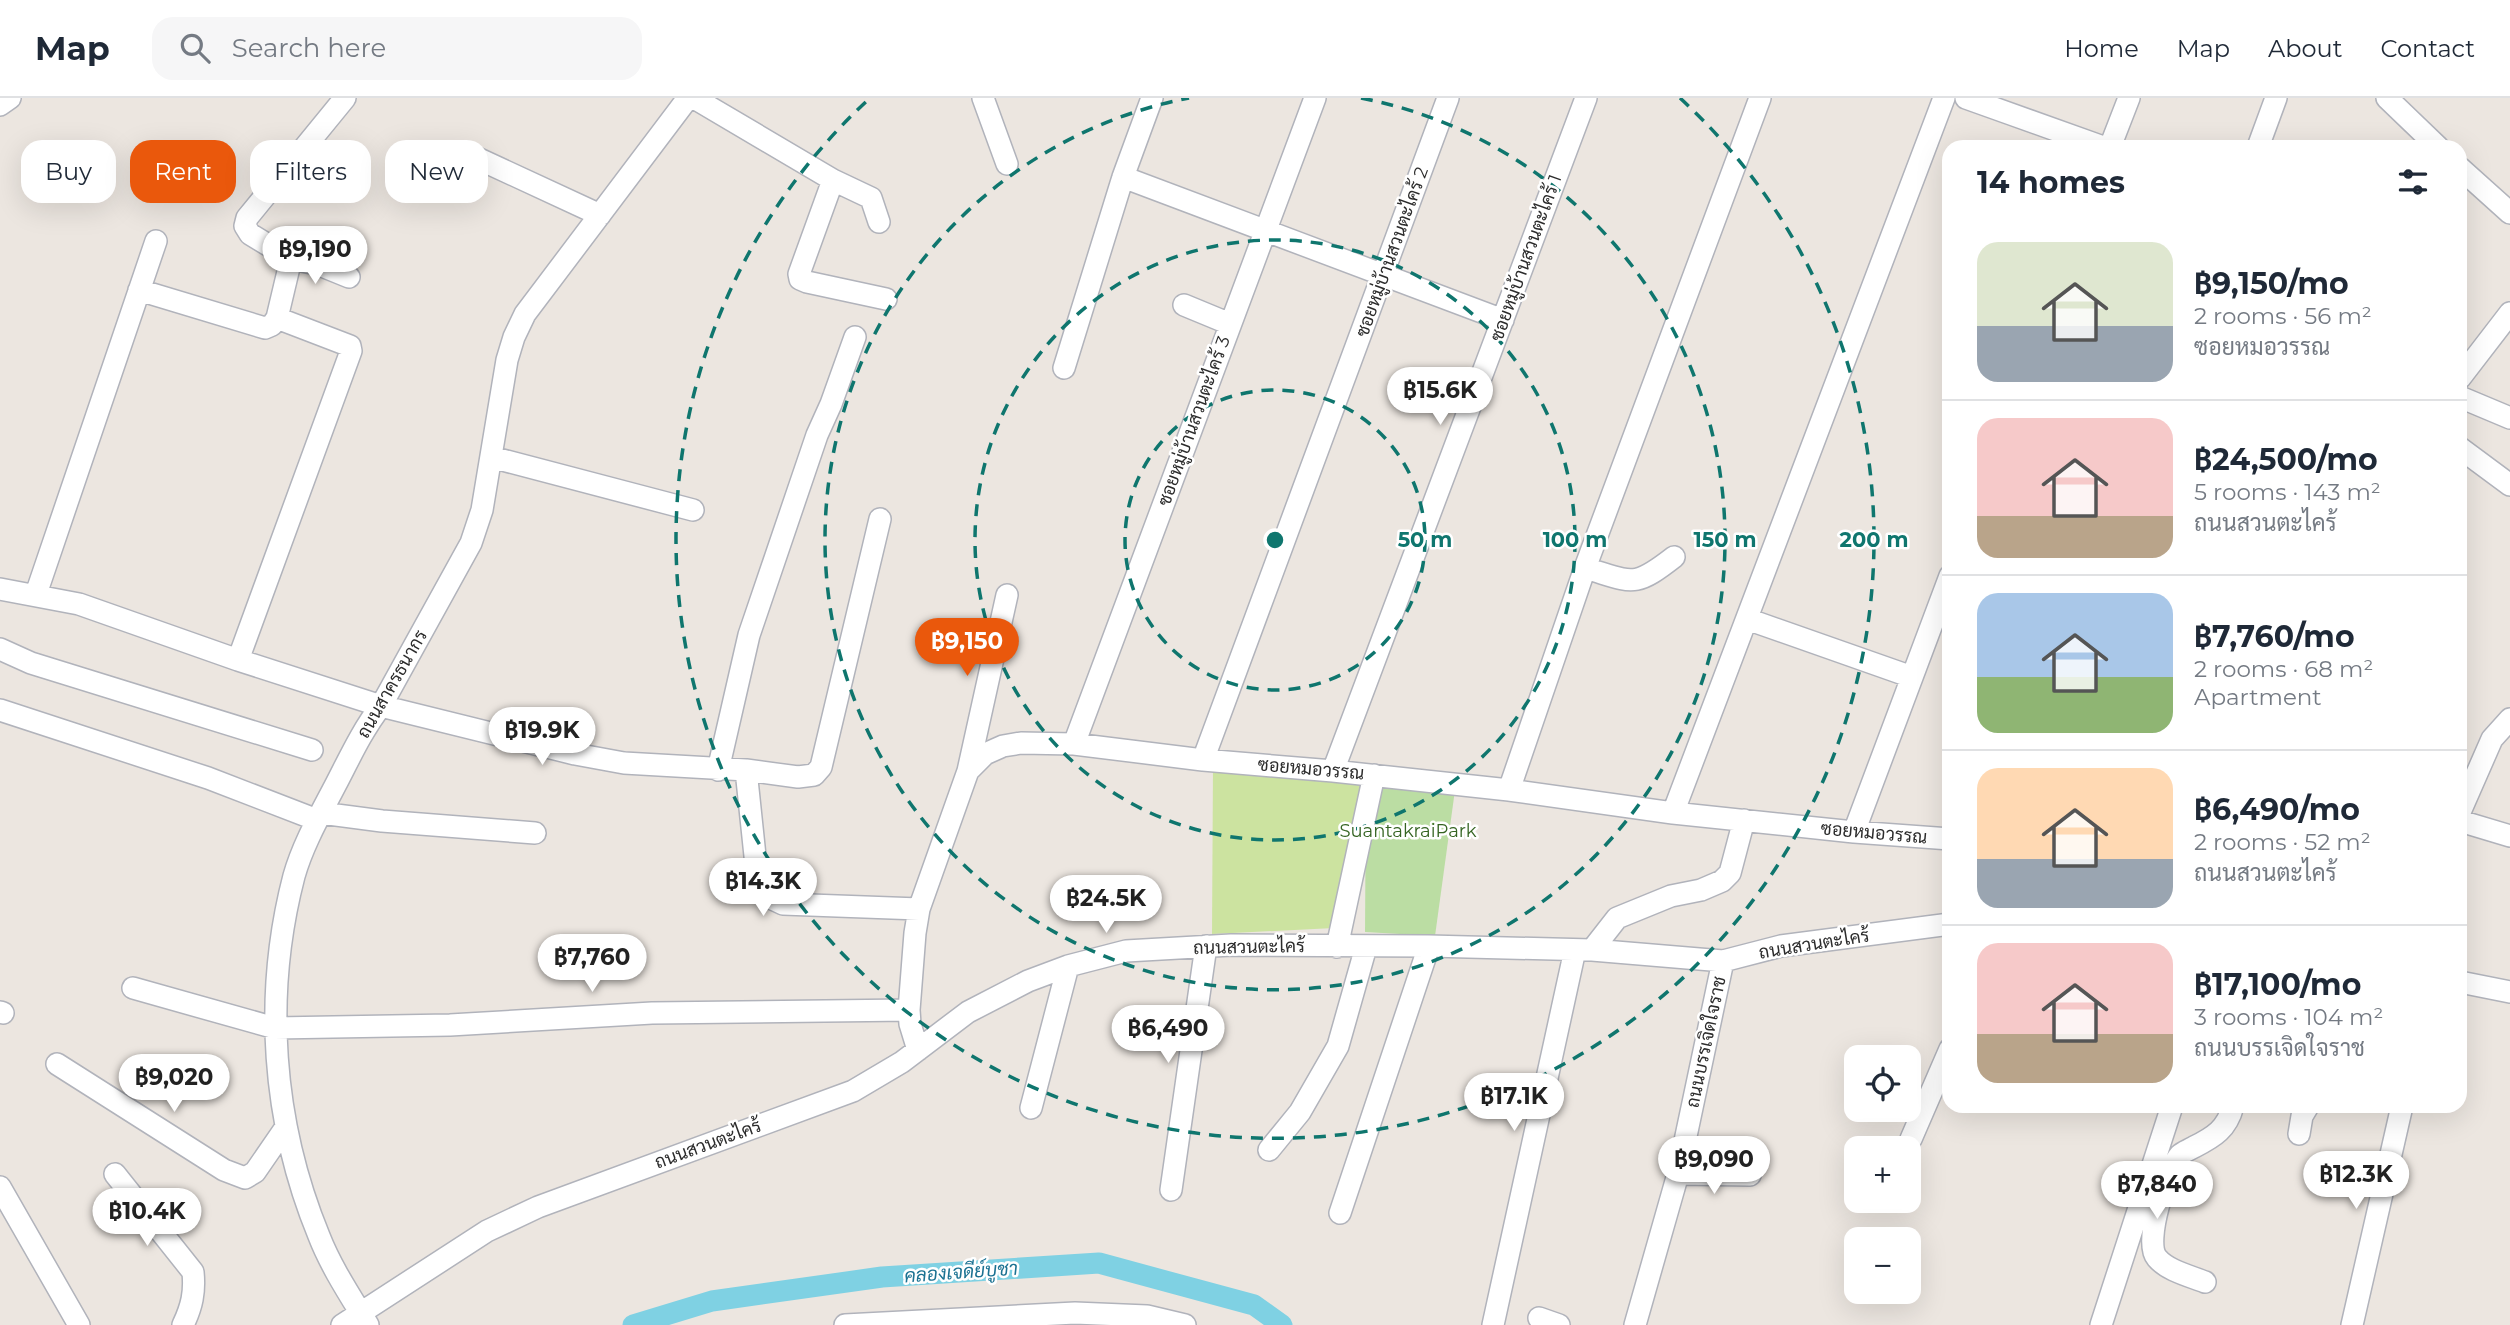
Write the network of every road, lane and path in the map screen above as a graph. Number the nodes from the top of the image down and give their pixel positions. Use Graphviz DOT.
graph roads {
  1 [pos="10,98"];
  2 [pos="345,98"];
  3 [pos="688,98"];
  4 [pos="694,98"];
  5 [pos="983,98"];
  6 [pos="1152,98"];
  7 [pos="1315,98"];
  8 [pos="1448,98"];
  9 [pos="1586,98"];
  10 [pos="1760,98"];
  11 [pos="1944,98"];
  12 [pos="1966,98"];
  13 [pos="2129,98"];
  14 [pos="2276,98"];
  15 [pos="2387,98"];
  16 [pos="0,105"];
  17 [pos="2419,139"];
  18 [pos="2083,140"];
  19 [pos="2113,140"];
  20 [pos="2261,140"];
  21 [pos="488,163"];
  22 [pos="1007,164"];
  23 [pos="2467,174"];
  24 [pos="1123,177"];
  25 [pos="832,180"];
  26 [pos="2510,214"];
  27 [pos="600,215"];
  28 [pos="879,222"];
  29 [pos="1265,232"];
  30 [pos="156,241"];
  31 [pos="291,260"];
  32 [pos="1384,274"];
  33 [pos="349,277"];
  34 [pos="139,290"];
  35 [pos="886,299"];
  36 [pos="1184,305"];
  37 [pos="2510,313"];
  38 [pos="277,318"];
  39 [pos="1503,320"];
  40 [pos="1230,324"];
  41 [pos="855,337"];
  42 [pos="1064,368"];
  43 [pos="2467,369"];
  44 [pos="2467,400"];
  45 [pos="2510,418"];
  46 [pos="2467,453"];
  47 [pos="491,457"];
  48 [pos="2510,485"];
  49 [pos="693,510"];
  50 [pos="880,519"];
  51 [pos="1674,556"];
  52 [pos="1585,568"];
  53 [pos="0,589"];
  54 [pos="36,594"];
  55 [pos="1007,595"];
  56 [pos="1942,597"];
  57 [pos="1747,619"];
  58 [pos="0,649"];
  59 [pos="239,660"];
  60 [pos="1912,677"];
  61 [pos="382,706"];
  62 [pos="0,710"];
  63 [pos="2510,719"];
  64 [pos="1074,744"];
  65 [pos="312,750"];
  66 [pos="1203,760"];
  67 [pos="718,770"];
  68 [pos="746,770"];
  69 [pos="968,771"];
  70 [pos="1333,771"];
  71 [pos="1374,775"];
  72 [pos="1509,790"];
  73 [pos="2467,796"];
  74 [pos="1673,813"];
  75 [pos="319,817"];
  76 [pos="1744,820"];
  77 [pos="2467,823"];
  78 [pos="1854,832"];
  79 [pos="535,833"];
  80 [pos="2510,836"];
  81 [pos="1942,838"];
  82 [pos="919,909"];
  83 [pos="1942,925"];
  84 [pos="1206,946"];
  85 [pos="1429,946"];
  86 [pos="1337,947"];
  87 [pos="1366,947"];
  88 [pos="1584,950"];
  89 [pos="1723,961"];
  90 [pos="1068,966"];
  91 [pos="2467,983"];
  92 [pos="133,988"];
  93 [pos="2510,992"];
  94 [pos="909,1010"];
  95 [pos="275,1028"];
  96 [pos="918,1050"];
  97 [pos="57,1064"];
  98 [pos="1942,1067"];
  99 [pos="1031,1108"];
  100 [pos="2171,1113"];
  101 [pos="2231,1113"];
  102 [pos="2304,1113"];
  103 [pos="2400,1113"];
  104 [pos="286,1127"];
  105 [pos="2299,1134"];
  106 [pos="1912,1136"];
  107 [pos="1269,1150"];
  108 [pos="115,1174"];
  109 [pos="1678,1174"];
  110 [pos="1750,1175"];
  111 [pos="0,1187"];
  112 [pos="2155,1189"];
  113 [pos="1171,1190"];
  114 [pos="1340,1213"];
  115 [pos="2205,1282"];
  116 [pos="364,1318"];
  117 [pos="79,1325"];
  118 [pos="183,1325"];
  119 [pos="342,1325"];
  120 [pos="845,1325"];
  121 [pos="1185,1325"];
  122 [pos="1493,1325"];
  123 [pos="1635,1325"];
  124 [pos="2101,1325"];
  125 [pos="2352,1325"];
  1 -- 16 [label="street"];
  2 -- 31 [label="street"];
  3 -- 27 [label="street, ถนนสาครธนากร"];
  4 -- 25 [label="street"];
  5 -- 22 [label="street"];
  6 -- 24 [label="street"];
  7 -- 29 [label="street, ซอยหมู่บ้านสวนตะไคร้ 3"];
  8 -- 32 [label="street, ซอยหมู่บ้านสวนตะไคร้ 2"];
  9 -- 39 [label="street, ซอยหมู่บ้านสวนตะไคร้ 1"];
  10 -- 52 [label="street"];
  11 -- 57 [label="street"];
  12 -- 18 [label="street"];
  13 -- 19 [label="street"];
  14 -- 20 [label="street"];
  15 -- 17 [label="street"];
  21 -- 27 [label="street"];
  23 -- 26 [label="street"];
  24 -- 29 [label="street"];
  24 -- 42 [label="street"];
  25 -- 28 [label="street"];
  25 -- 35 [label="street"];
  27 -- 47 [label="street, ถนนสาครธนากร"];
  29 -- 32 [label="street"];
  29 -- 40 [label="street, ซอยหมู่บ้านสวนตะไคร้ 3"];
  30 -- 34 [label="street"];
  31 -- 33 [label="street"];
  31 -- 38 [label="street"];
  32 -- 39 [label="street"];
  32 -- 66 [label="street, ซอยหมู่บ้านสวนตะไคร้ 2"];
  34 -- 38 [label="street"];
  34 -- 54 [label="street"];
  36 -- 40 [label="street"];
  37 -- 43 [label="street"];
  38 -- 59 [label="street"];
  39 -- 70 [label="street, ซอยหมู่บ้านสวนตะไคร้ 1"];
  40 -- 64 [label="street, ซอยหมู่บ้านสวนตะไคร้ 3"];
  41 -- 67 [label="street"];
  44 -- 45 [label="street"];
  46 -- 48 [label="street"];
  47 -- 49 [label="street"];
  47 -- 61 [label="street, ถนนสาครธนากร"];
  50 -- 68 [label="street"];
  51 -- 52 [label="street"];
  52 -- 72 [label="street"];
  53 -- 54 [label="street"];
  54 -- 59 [label="street"];
  55 -- 69 [label="street"];
  56 -- 60 [label="street"];
  57 -- 60 [label="street"];
  57 -- 74 [label="street"];
  58 -- 65 [label="street"];
  59 -- 61 [label="street"];
  60 -- 78 [label="street"];
  61 -- 67 [label="street"];
  61 -- 75 [label="street, ถนนสาครธนากร"];
  62 -- 75 [label="street"];
  63 -- 73 [label="street"];
  64 -- 66 [label="street, ซอยหมอวรรณ"];
  64 -- 69 [label="street, ซอยหมอวรรณ"];
  66 -- 70 [label="street, ซอยหมอวรรณ"];
  67 -- 68 [label="street"];
  68 -- 82 [label="street"];
  69 -- 82 [label="street"];
  70 -- 71 [label="street, ซอยหมอวรรณ"];
  71 -- 72 [label="street, ซอยหมอวรรณ"];
  71 -- 86 [label="street"];
  72 -- 74 [label="street, ซอยหมอวรรณ"];
  74 -- 76 [label="street, ซอยหมอวรรณ"];
  75 -- 79 [label="street"];
  75 -- 95 [label="street, ถนนสาครธนากร"];
  76 -- 78 [label="street, ซอยหมอวรรณ"];
  76 -- 88 [label="street"];
  77 -- 80 [label="street"];
  78 -- 81 [label="street, ซอยหมอวรรณ"];
  82 -- 94 [label="street"];
  83 -- 89 [label="street, ถนนสวนตะไคร้"];
  84 -- 86 [label="street, ถนนสวนตะไคร้"];
  84 -- 90 [label="street, ถนนสวนตะไคร้"];
  84 -- 113 [label="street"];
  85 -- 87 [label="street, ถนนสวนตะไคร้"];
  85 -- 88 [label="street, ถนนสวนตะไคร้"];
  85 -- 114 [label="street"];
  86 -- 87 [label="street, ถนนสวนตะไคร้"];
  87 -- 107 [label="street"];
  88 -- 89 [label="street, ถนนสวนตะไคร้"];
  88 -- 122 [label="street"];
  89 -- 109 [label="street, ถนนบรรเจิดใจราช"];
  90 -- 96 [label="street, ถนนสวนตะไคร้"];
  90 -- 99 [label="street"];
  91 -- 93 [label="street"];
  92 -- 95 [label="street"];
  94 -- 95 [label="street"];
  94 -- 96 [label="street"];
  95 -- 104 [label="street, ถนนสาครธนากร"];
  96 -- 116 [label="street, ถนนสวนตะไคร้"];
  97 -- 104 [label="street"];
  98 -- 106 [label="street"];
  100 -- 112 [label="street"];
  101 -- 112 [label="street"];
  102 -- 105 [label="street"];
  103 -- 125 [label="street"];
  104 -- 116 [label="street, ถนนสาครธนากร"];
  108 -- 118 [label="street"];
  109 -- 110 [label="street"];
  109 -- 123 [label="street, ถนนบรรเจิดใจราช"];
  111 -- 117 [label="street"];
  112 -- 115 [label="street"];
  112 -- 124 [label="street"];
  116 -- 119 [label="street, ถนนสวนตะไคร้"];
  120 -- 121 [label="street"];
}
